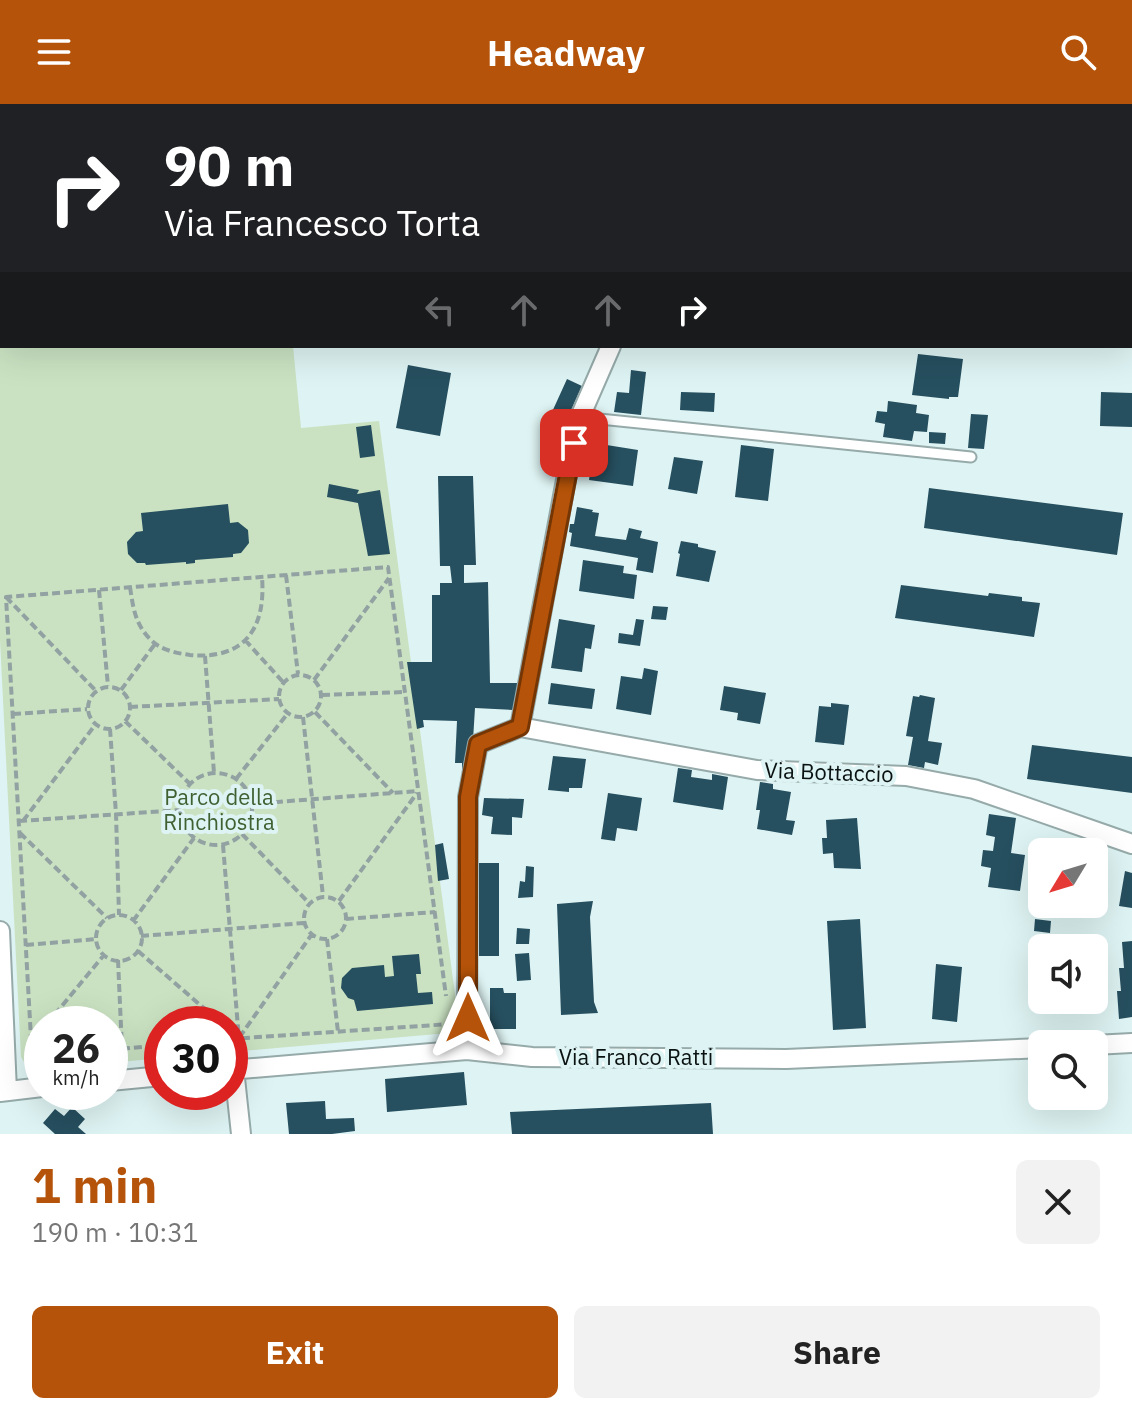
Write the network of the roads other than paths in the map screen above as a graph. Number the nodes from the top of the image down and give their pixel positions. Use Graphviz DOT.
graph roads {
  1 [pos="610,348"];
  2 [pos="580,417"];
  3 [pos="971,457"];
  4 [pos="520,727"];
  5 [pos="1132,844"];
  6 [pos="0,931"];
  7 [pos="1132,1043"];
  8 [pos="1108,1044"];
  9 [pos="1028,1049"];
  10 [pos="467,1050"];
  11 [pos="248,1068"];
  12 [pos="24,1089"];
  13 [pos="4,1092"];
  14 [pos="238,1110"];
  15 [pos="241,1134"];
  1 -- 2 [label="street"];
  2 -- 3 [label="lane"];
  2 -- 4 [label="street"];
  4 -- 5 [label="street, Via Bottaccio"];
  4 -- 10 [label="street"];
  6 -- 13 [label="street"];
  7 -- 8 [label="street"];
  9 -- 10 [label="street, Via Franco Ratti"];
  10 -- 11 [label="street, Via Franco Ratti"];
  12 -- 13 [label="street"];
  14 -- 15 [label="street"];
}
